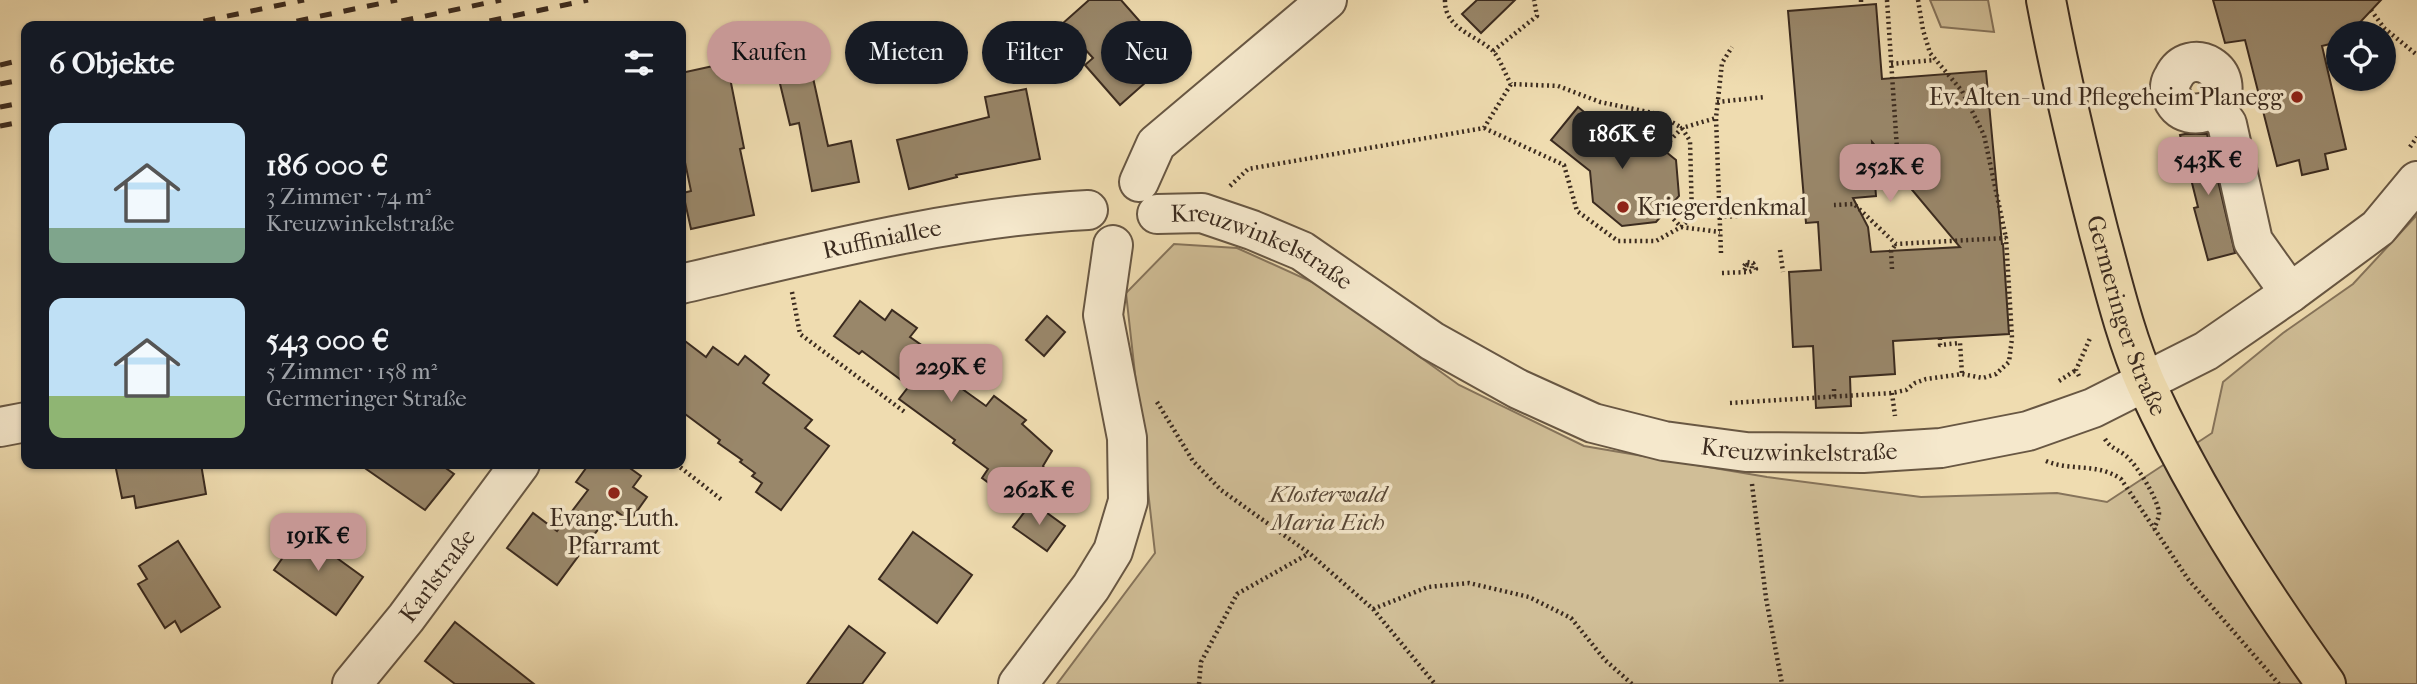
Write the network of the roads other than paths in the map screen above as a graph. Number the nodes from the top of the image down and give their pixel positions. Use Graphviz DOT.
graph roads {
  1 [pos="1327,0"];
  2 [pos="2046,0"];
  3 [pos="2216,108"];
  4 [pos="2417,181"];
  5 [pos="1148,198"];
  6 [pos="1088,210"];
  7 [pos="1113,245"];
  8 [pos="686,283"];
  9 [pos="2290,293"];
  10 [pos="2145,382"];
  11 [pos="21,423"];
  12 [pos="0,427"];
  13 [pos="516,469"];
  14 [pos="352,684"];
  15 [pos="1018,684"];
  16 [pos="2326,684"];
  1 -- 5 [label="street"];
  2 -- 10 [label="main road, Germeringer Straße"];
  3 -- 9 [label="street"];
  4 -- 9 [label="street, Kreuzwinkelstraße"];
  5 -- 6 [label="street"];
  5 -- 7 [label="street"];
  5 -- 10 [label="street, Kreuzwinkelstraße"];
  6 -- 7 [label="street"];
  6 -- 8 [label="street, Ruffiniallee"];
  7 -- 15 [label="street"];
  9 -- 10 [label="street, Kreuzwinkelstraße"];
  10 -- 16 [label="main road, Germeringer Straße"];
  11 -- 12 [label="street"];
  13 -- 14 [label="street, Karlstraße"];
}
